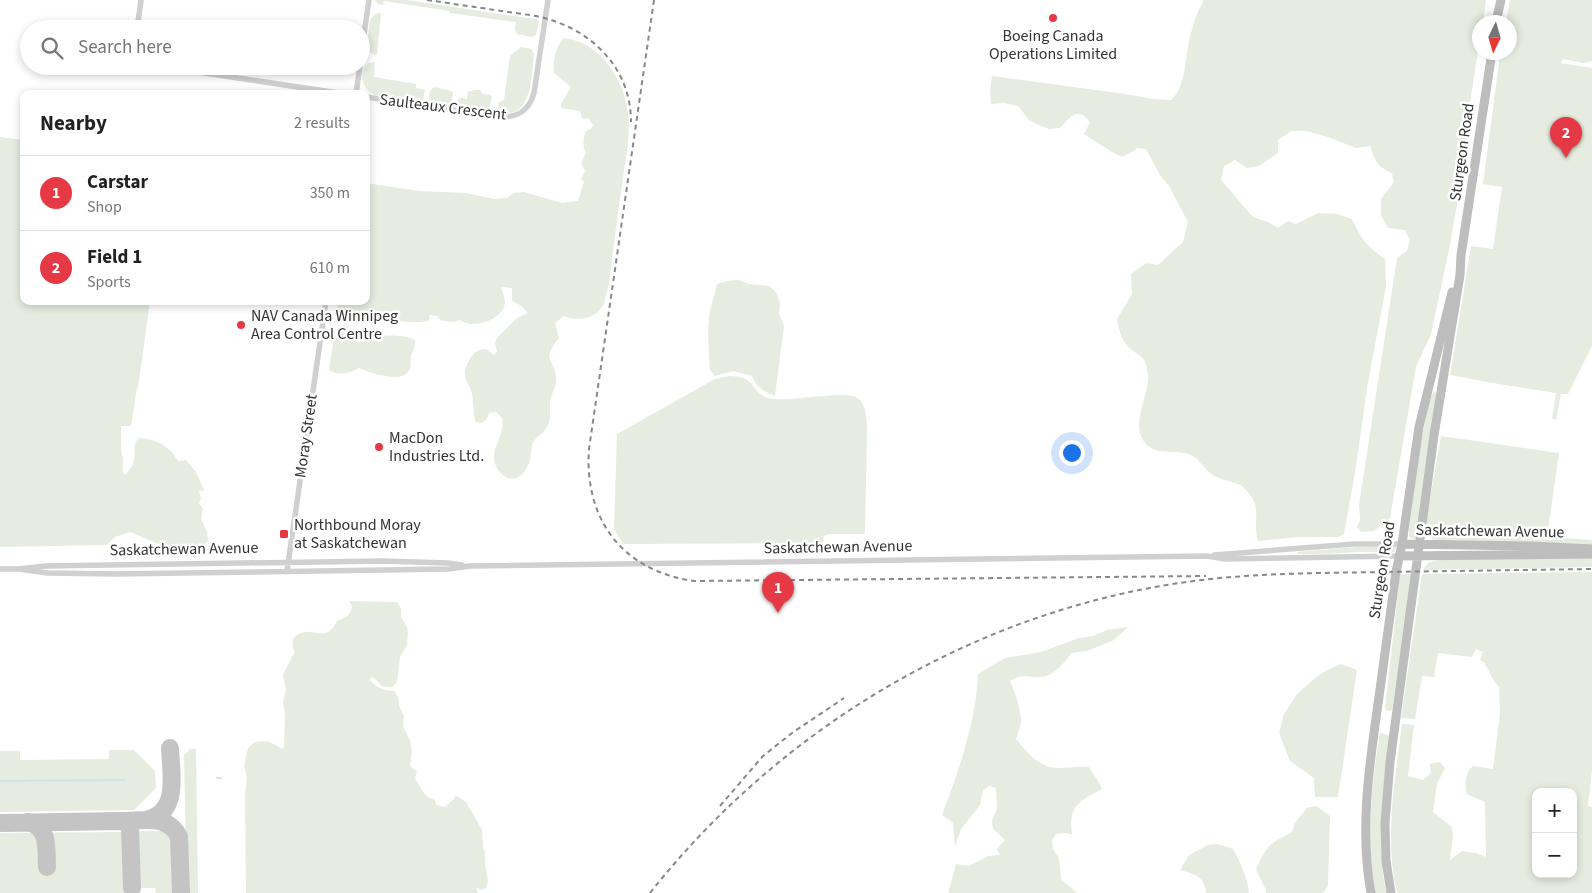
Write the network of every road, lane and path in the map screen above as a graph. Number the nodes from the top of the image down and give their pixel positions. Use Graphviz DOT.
graph roads {
  1 [pos="141,0"];
  2 [pos="369,0"];
  3 [pos="548,0"];
  4 [pos="1499,0"];
  5 [pos="1497,15"];
  6 [pos="138,20"];
  7 [pos="366,20"];
  8 [pos="1491,60"];
  9 [pos="218,75"];
  10 [pos="359,75"];
  11 [pos="318,90"];
  12 [pos="357,90"];
  13 [pos="370,98"];
  14 [pos="1461,255"];
  15 [pos="325,305"];
  16 [pos="1402,544"];
  17 [pos="1419,545"];
  18 [pos="1592,549"];
  19 [pos="1592,554"];
  20 [pos="1207,556"];
  21 [pos="1399,556"];
  22 [pos="1418,556"];
  23 [pos="287,562"];
  24 [pos="470,566"];
  25 [pos="0,569"];
  26 [pos="19,569"];
  27 [pos="287,571"];
  28 [pos="1371,893"];
  29 [pos="1391,893"];
  1 -- 6 [label="street"];
  2 -- 7 [label="street"];
  3 -- 13 [label="street, Saulteaux Crescent"];
  4 -- 5 [label="main road"];
  8 -- 14 [label="main road, Sturgeon Road"];
  9 -- 11 [label="street"];
  10 -- 12 [label="street"];
  14 -- 16 [label="main road, Sturgeon Road"];
  14 -- 17 [label="main road, Sturgeon Road"];
  15 -- 23 [label="street, Moray Street"];
  16 -- 17 [label="main road, Saskatchewan Avenue"];
  16 -- 20 [label="street, Saskatchewan Avenue"];
  16 -- 21 [label="main road, Sturgeon Road"];
  17 -- 18 [label="main road, Saskatchewan Avenue"];
  17 -- 22 [label="main road, Sturgeon Road"];
  19 -- 22 [label="main road, Saskatchewan Avenue"];
  20 -- 21 [label="street, Saskatchewan Avenue"];
  20 -- 24 [label="street, Saskatchewan Avenue"];
  21 -- 22 [label="main road, Saskatchewan Avenue"];
  21 -- 28 [label="main road, Sturgeon Road"];
  22 -- 29 [label="main road, Sturgeon Road"];
  23 -- 24 [label="street, Saskatchewan Avenue"];
  23 -- 26 [label="street, Saskatchewan Avenue"];
  23 -- 27 [label="street, Moray Street"];
  24 -- 27 [label="street, Saskatchewan Avenue"];
  25 -- 26 [label="street, Saskatchewan Avenue"];
  26 -- 27 [label="street, Saskatchewan Avenue"];
}
